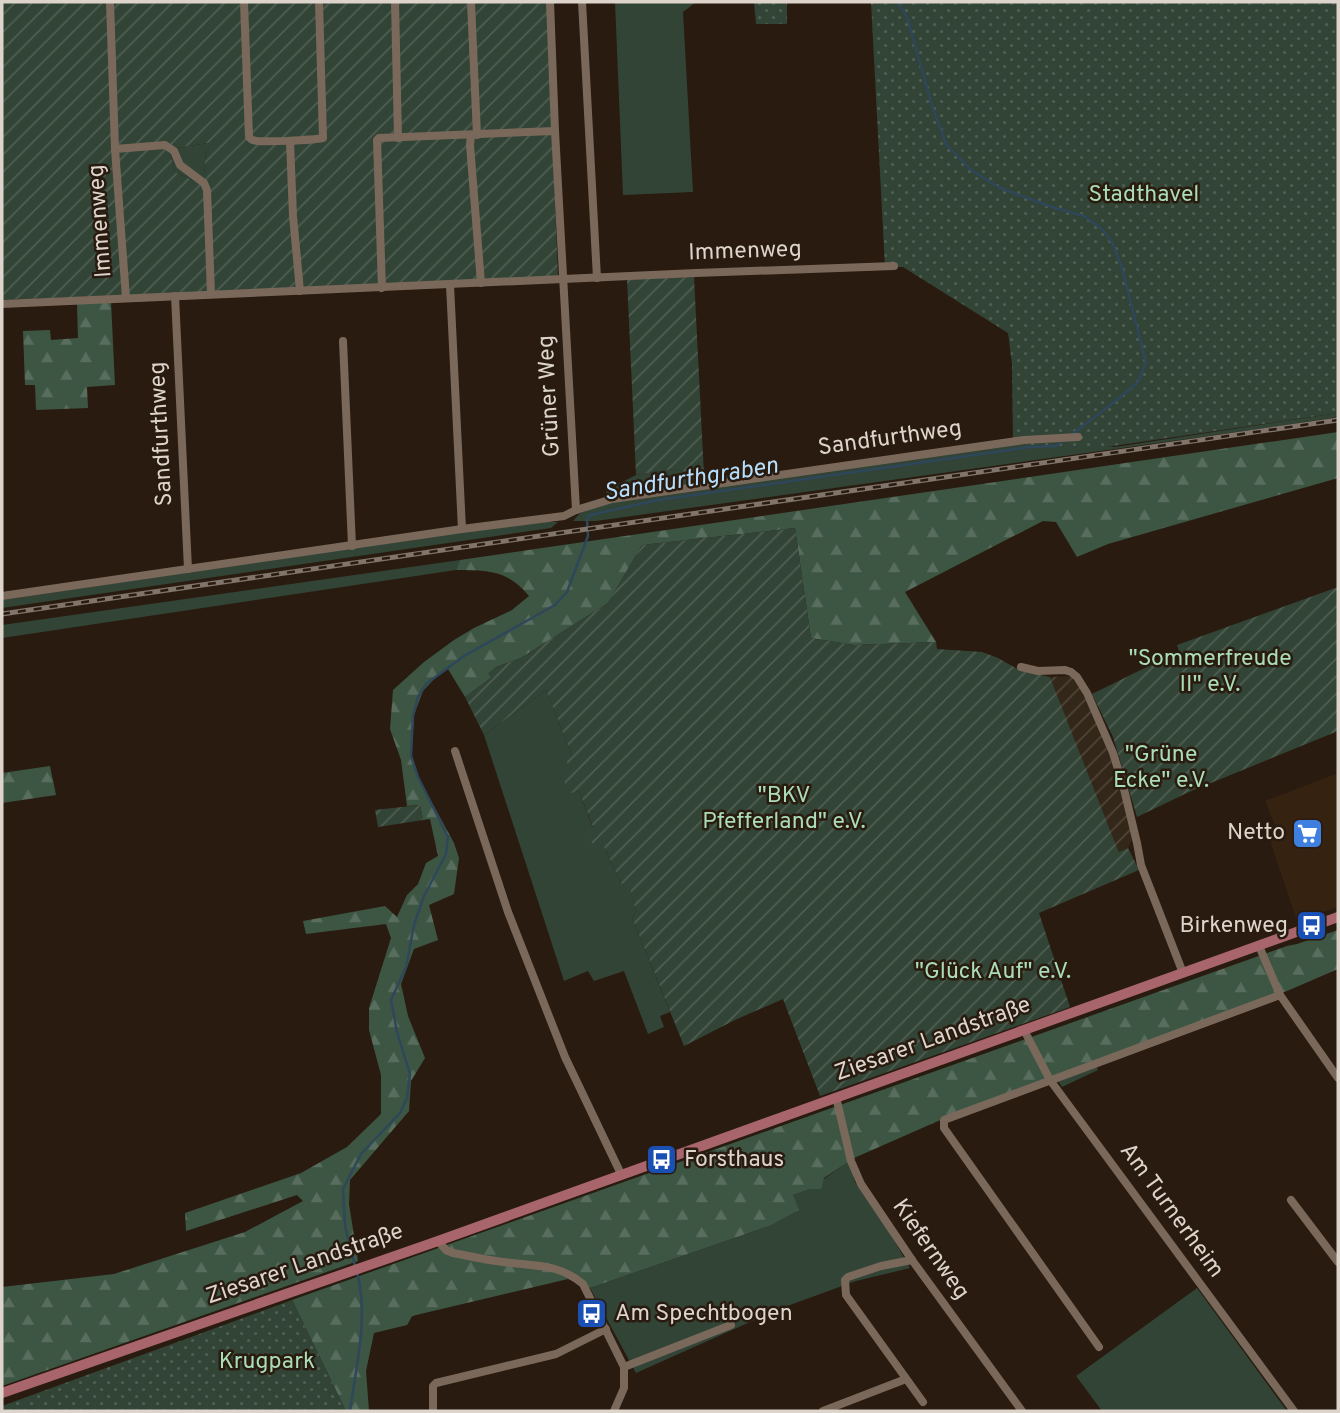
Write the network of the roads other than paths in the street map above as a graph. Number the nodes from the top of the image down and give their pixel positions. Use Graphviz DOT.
graph roads {
  1 [pos="110,2"];
  2 [pos="244,2"];
  3 [pos="319,2"];
  4 [pos="395,2"];
  5 [pos="471,2"];
  6 [pos="550,2"];
  7 [pos="582,2"];
  8 [pos="555,131"];
  9 [pos="474,135"];
  10 [pos="398,138"];
  11 [pos="290,141"];
  12 [pos="115,149"];
  13 [pos="894,266"];
  14 [pos="597,278"];
  15 [pos="563,279"];
  16 [pos="481,283"];
  17 [pos="450,285"];
  18 [pos="382,288"];
  19 [pos="300,291"];
  20 [pos="211,295"];
  21 [pos="175,296"];
  22 [pos="126,298"];
  23 [pos="2,304"];
  24 [pos="343,341"];
  25 [pos="1078,437"];
  26 [pos="576,510"];
  27 [pos="462,529"];
  28 [pos="352,546"];
  29 [pos="188,569"];
  30 [pos="2,596"];
  31 [pos="1021,667"];
  32 [pos="455,751"];
  33 [pos="1338,917"];
  34 [pos="1259,946"];
  35 [pos="1183,973"];
  36 [pos="1280,995"];
  37 [pos="1024,1030"];
  38 [pos="1338,1078"];
  39 [pos="1050,1080"];
  40 [pos="836,1097"];
  41 [pos="621,1174"];
  42 [pos="1291,1200"];
  43 [pos="438,1241"];
  44 [pos="912,1260"];
  45 [pos="1338,1262"];
  46 [pos="731,1325"];
  47 [pos="606,1329"];
  48 [pos="1099,1347"];
  49 [pos="625,1367"];
  50 [pos="906,1379"];
  51 [pos="2,1393"];
  52 [pos="923,1402"];
  53 [pos="433,1411"];
  54 [pos="614,1411"];
  55 [pos="823,1411"];
  56 [pos="1022,1411"];
  57 [pos="1294,1411"];
  1 -- 12 [label="street"];
  2 -- 11 [label="street"];
  3 -- 11 [label="street"];
  4 -- 10 [label="street"];
  5 -- 9 [label="street"];
  6 -- 8 [label="street"];
  7 -- 14 [label="street"];
  8 -- 9 [label="street"];
  8 -- 15 [label="street"];
  9 -- 10 [label="street"];
  9 -- 16 [label="street"];
  10 -- 18 [label="street"];
  11 -- 19 [label="street"];
  12 -- 20 [label="street, Immenweg"];
  12 -- 22 [label="street, Immenweg"];
  13 -- 14 [label="street, Immenweg"];
  14 -- 15 [label="street, Immenweg"];
  15 -- 16 [label="street, Immenweg"];
  15 -- 26 [label="street, Grüner Weg"];
  16 -- 17 [label="street, Immenweg"];
  17 -- 18 [label="street, Immenweg"];
  17 -- 27 [label="street"];
  18 -- 19 [label="street, Immenweg"];
  19 -- 20 [label="street, Immenweg"];
  20 -- 21 [label="street, Immenweg"];
  21 -- 22 [label="street, Immenweg"];
  21 -- 29 [label="street, Sandfurthweg"];
  22 -- 23 [label="street, Immenweg"];
  24 -- 28 [label="street"];
  25 -- 26 [label="street, Sandfurthweg"];
  26 -- 27 [label="street, Sandfurthweg"];
  27 -- 28 [label="street, Sandfurthweg"];
  28 -- 29 [label="street, Sandfurthweg"];
  29 -- 30 [label="street, Sandfurthweg"];
  31 -- 35 [label="street"];
  32 -- 41 [label="street"];
  33 -- 34 [label="main road, Ziesarer Landstraße"];
  34 -- 35 [label="main road, Ziesarer Landstraße"];
  34 -- 36 [label="street"];
  35 -- 37 [label="main road, Ziesarer Landstraße"];
  36 -- 38 [label="street"];
  36 -- 39 [label="street"];
  37 -- 39 [label="street, Am Turnerheim"];
  37 -- 40 [label="main road, Ziesarer Landstraße"];
  39 -- 48 [label="street"];
  39 -- 57 [label="street, Am Turnerheim"];
  40 -- 41 [label="main road, Ziesarer Landstraße"];
  40 -- 44 [label="street, Kiefernweg"];
  41 -- 43 [label="main road, Ziesarer Landstraße"];
  42 -- 45 [label="street"];
  43 -- 47 [label="street"];
  43 -- 51 [label="main road, Ziesarer Landstraße"];
  44 -- 50 [label="street"];
  44 -- 56 [label="street, Kiefernweg"];
  46 -- 49 [label="street"];
  47 -- 49 [label="street"];
  47 -- 53 [label="street"];
  49 -- 54 [label="street"];
  50 -- 52 [label="street"];
  50 -- 55 [label="street"];
}
